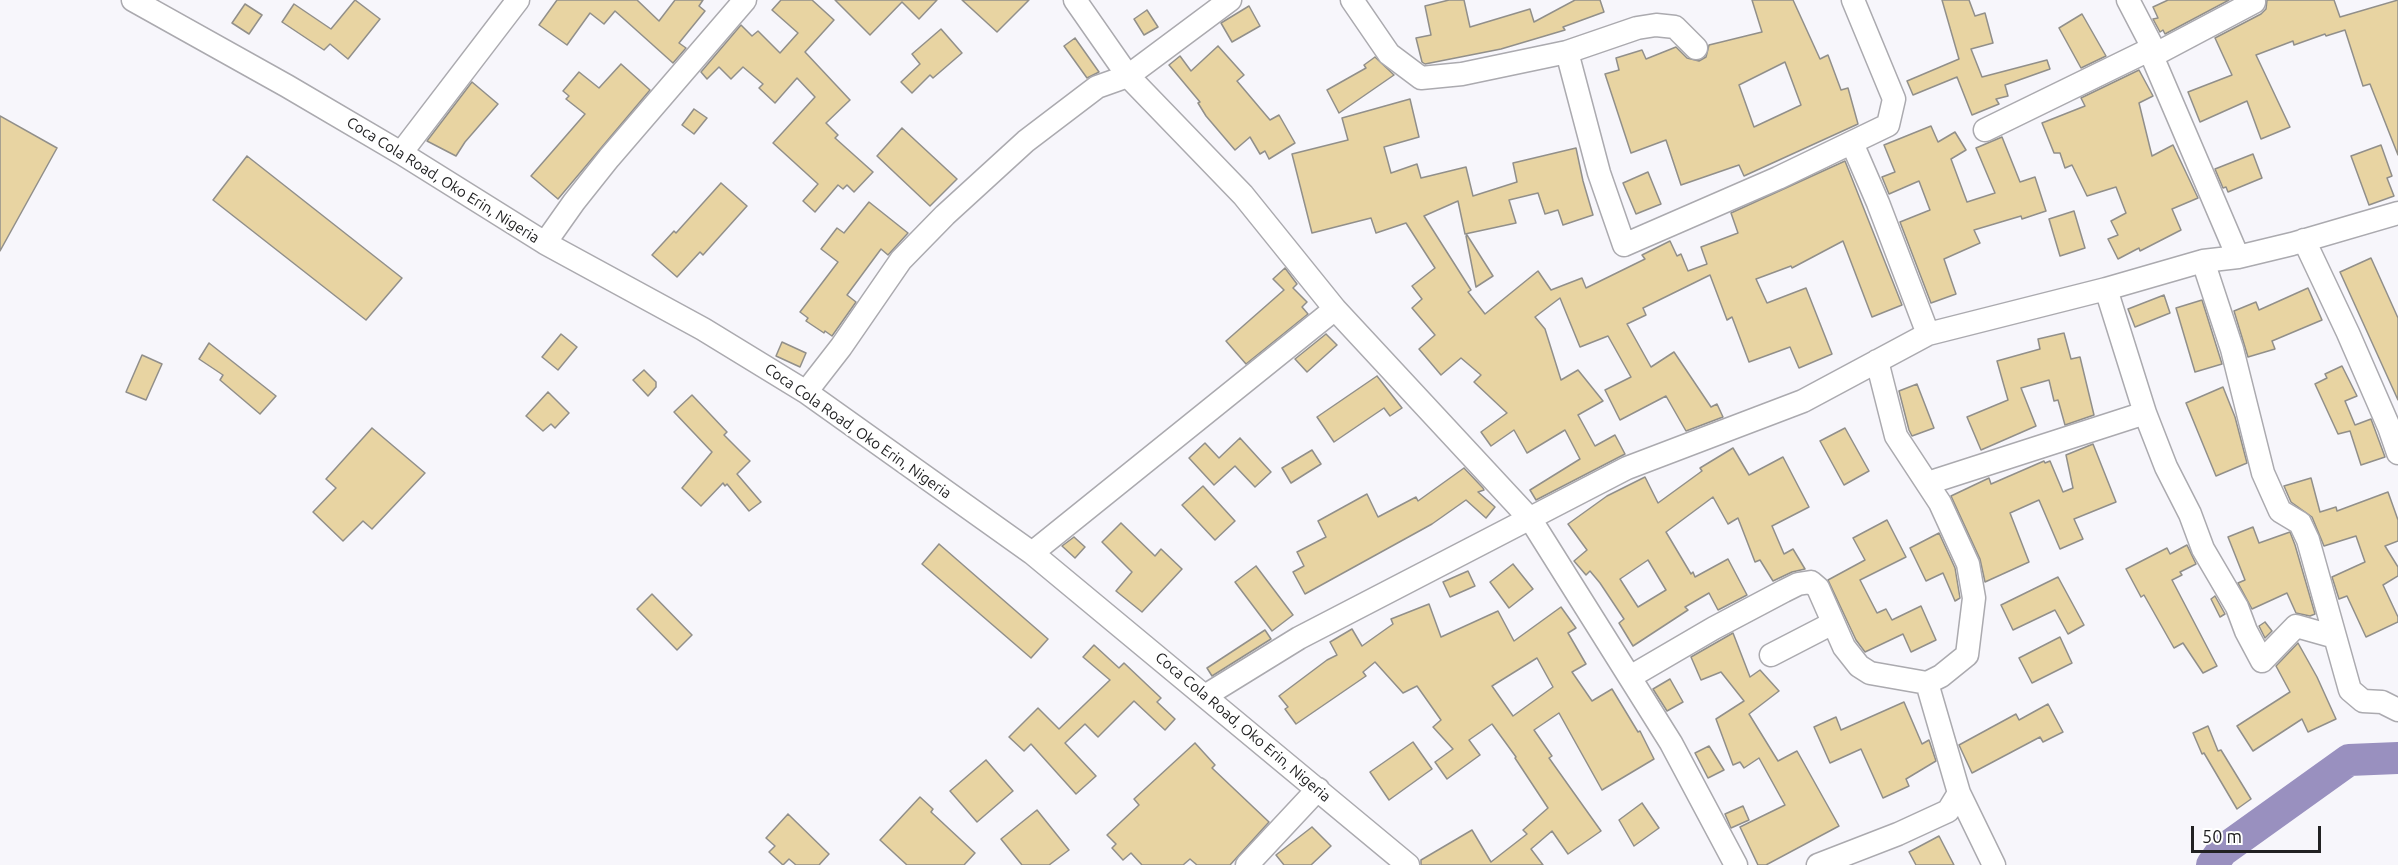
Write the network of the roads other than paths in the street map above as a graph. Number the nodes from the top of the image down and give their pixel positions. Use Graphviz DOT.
graph roads {
  1 [pos="133,0"];
  2 [pos="518,0"];
  3 [pos="745,0"];
  4 [pos="1075,0"];
  5 [pos="1230,0"];
  6 [pos="1352,0"];
  7 [pos="1853,0"];
  8 [pos="2128,0"];
  9 [pos="2254,2"];
  10 [pos="1696,48"];
  11 [pos="1567,52"];
  12 [pos="2152,52"];
  13 [pos="1128,76"];
  14 [pos="1985,130"];
  15 [pos="1852,143"];
  16 [pos="401,153"];
  17 [pos="2398,213"];
  18 [pos="2304,240"];
  19 [pos="545,243"];
  20 [pos="2238,257"];
  21 [pos="2203,261"];
  22 [pos="2106,289"];
  23 [pos="1335,309"];
  24 [pos="1928,334"];
  25 [pos="1877,361"];
  26 [pos="806,392"];
  27 [pos="2145,413"];
  28 [pos="2398,453"];
  29 [pos="1928,483"];
  30 [pos="1531,520"];
  31 [pos="1032,553"];
  32 [pos="1833,623"];
  33 [pos="2335,637"];
  34 [pos="1771,655"];
  35 [pos="1630,677"];
  36 [pos="1927,683"];
  37 [pos="1205,696"];
  38 [pos="2398,710"];
  39 [pos="1318,789"];
  40 [pos="1959,793"];
  41 [pos="1247,865"];
  42 [pos="1408,865"];
  43 [pos="1736,865"];
  44 [pos="1818,865"];
  45 [pos="1994,865"];
  1 -- 16 [label="street, Coca Cola Road, Oko Erin, Nigeria"];
  2 -- 16 [label="street"];
  3 -- 19 [label="street"];
  4 -- 13 [label="street"];
  5 -- 13 [label="street"];
  6 -- 11 [label="street"];
  7 -- 15 [label="street"];
  8 -- 12 [label="street"];
  9 -- 12 [label="street"];
  10 -- 11 [label="street"];
  11 -- 15 [label="street"];
  12 -- 14 [label="street"];
  12 -- 20 [label="street"];
  13 -- 23 [label="street"];
  13 -- 26 [label="street"];
  15 -- 24 [label="street"];
  16 -- 19 [label="street, Coca Cola Road, Oko Erin, Nigeria"];
  17 -- 18 [label="street"];
  18 -- 20 [label="street"];
  18 -- 28 [label="street"];
  19 -- 26 [label="street, Coca Cola Road, Oko Erin, Nigeria"];
  20 -- 21 [label="street"];
  21 -- 22 [label="street"];
  21 -- 33 [label="street"];
  22 -- 24 [label="street"];
  22 -- 27 [label="street"];
  23 -- 30 [label="street"];
  23 -- 31 [label="street"];
  24 -- 25 [label="street"];
  25 -- 29 [label="street"];
  25 -- 30 [label="street"];
  26 -- 31 [label="street, Coca Cola Road, Oko Erin, Nigeria"];
  27 -- 29 [label="street"];
  27 -- 33 [label="street"];
  29 -- 36 [label="street"];
  30 -- 35 [label="street"];
  30 -- 37 [label="street"];
  31 -- 37 [label="street, Coca Cola Road, Oko Erin, Nigeria"];
  32 -- 34 [label="street"];
  32 -- 35 [label="street"];
  32 -- 36 [label="street"];
  33 -- 38 [label="street"];
  35 -- 43 [label="street"];
  36 -- 40 [label="street"];
  37 -- 39 [label="street, Coca Cola Road, Oko Erin, Nigeria"];
  39 -- 41 [label="street"];
  39 -- 42 [label="street, Coca Cola Road, Oko Erin, Nigeria"];
  40 -- 44 [label="street"];
  40 -- 45 [label="street"];
}
